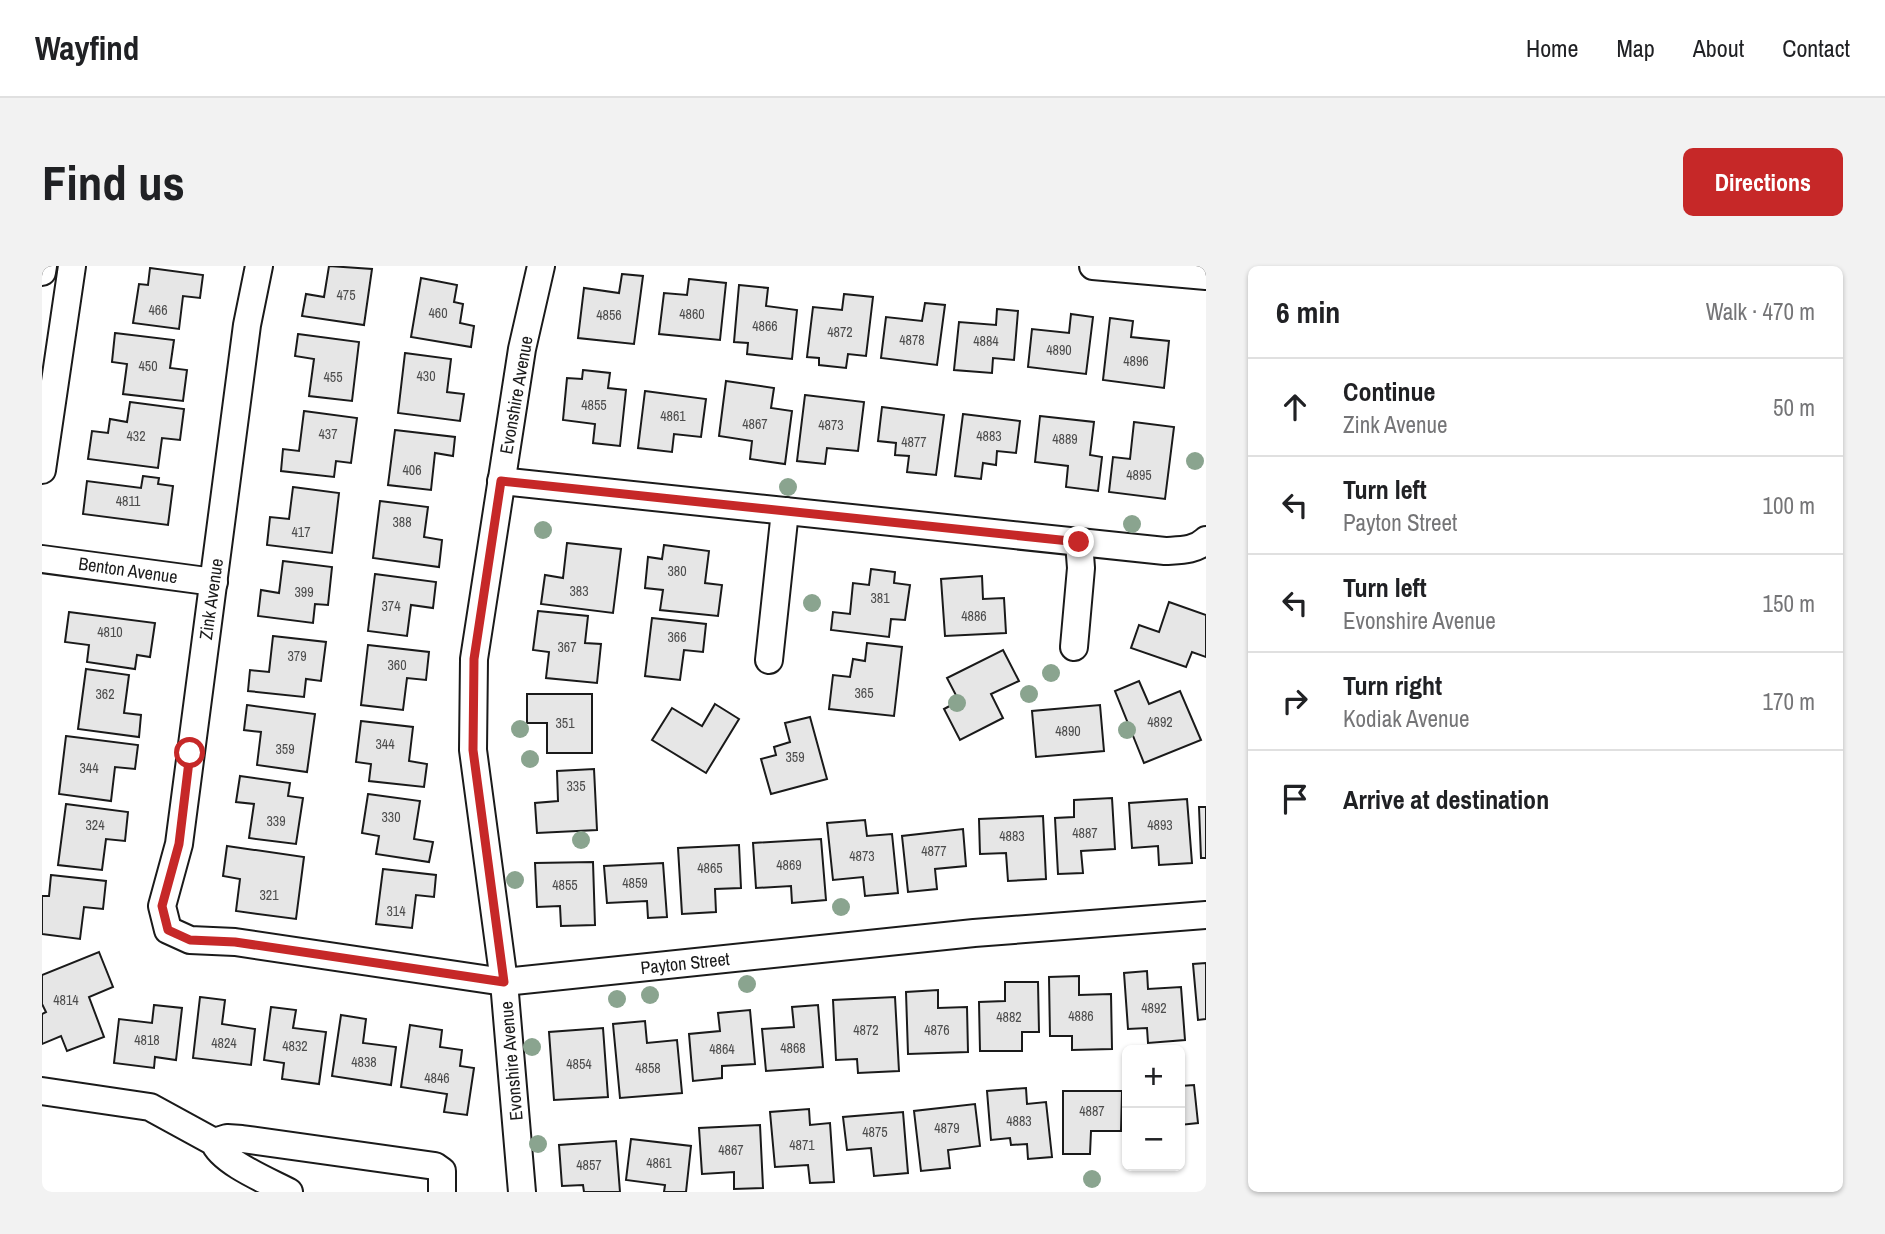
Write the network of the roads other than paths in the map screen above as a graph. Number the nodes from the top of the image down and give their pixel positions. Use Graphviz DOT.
graph roads {
  1 [pos="43,266"];
  2 [pos="72,266"];
  3 [pos="259,266"];
  4 [pos="541,266"];
  5 [pos="1093,266"];
  6 [pos="42,272"];
  7 [pos="1206,276"];
  8 [pos="42,470"];
  9 [pos="501,481"];
  10 [pos="785,512"];
  11 [pos="1079,542"];
  12 [pos="1204,542"];
  13 [pos="42,559"];
  14 [pos="214,582"];
  15 [pos="1074,647"];
  16 [pos="769,660"];
  17 [pos="1206,915"];
  18 [pos="168,930"];
  19 [pos="504,982"];
  20 [pos="42,1091"];
  21 [pos="214,1142"];
  22 [pos="289,1192"];
  23 [pos="442,1192"];
  24 [pos="522,1192"];
  1 -- 6 [label="street"];
  2 -- 8 [label="street"];
  3 -- 14 [label="street, Zink Avenue"];
  4 -- 9 [label="street, Evonshire Avenue"];
  5 -- 7 [label="street"];
  9 -- 10 [label="street"];
  9 -- 19 [label="street, Evonshire Avenue"];
  10 -- 11 [label="street"];
  10 -- 16 [label="street"];
  11 -- 12 [label="street"];
  11 -- 15 [label="street"];
  13 -- 14 [label="street, Benton Avenue"];
  14 -- 18 [label="street, Zink Avenue"];
  17 -- 19 [label="street, Payton Street"];
  18 -- 19 [label="street, Payton Street"];
  19 -- 24 [label="street, Evonshire Avenue"];
  20 -- 21 [label="street"];
  21 -- 22 [label="street"];
  21 -- 23 [label="street"];
}
